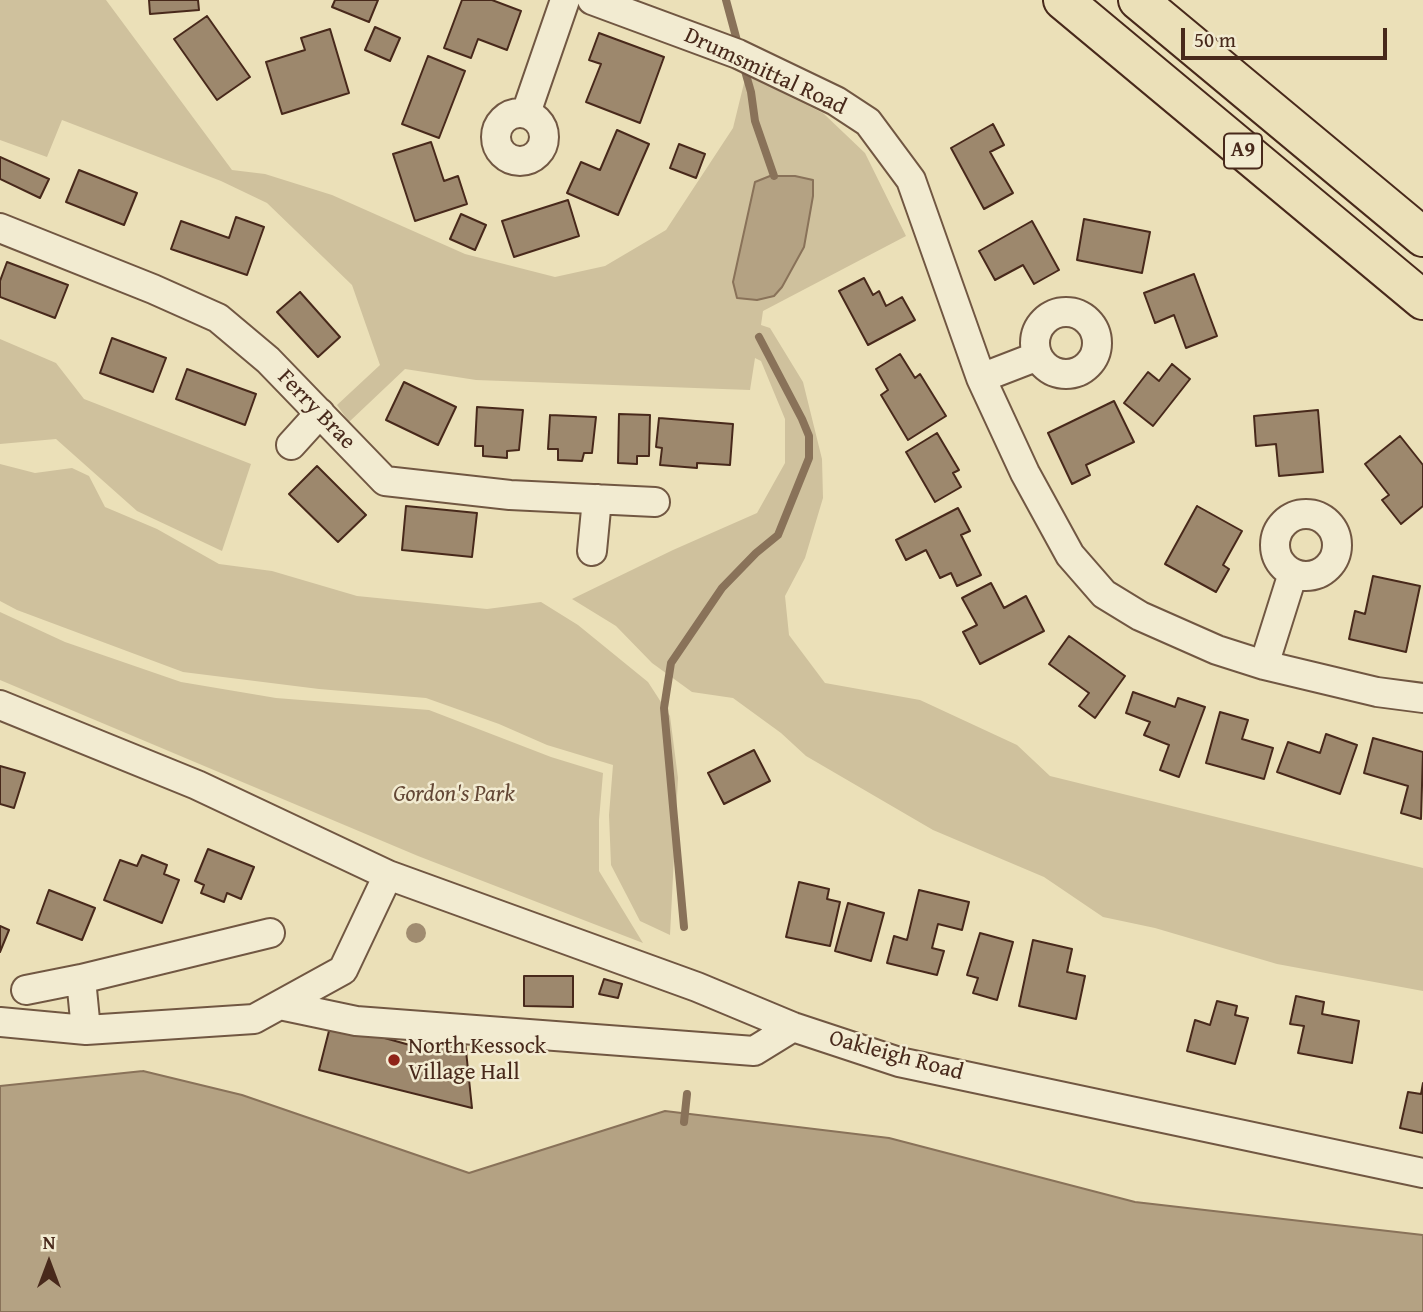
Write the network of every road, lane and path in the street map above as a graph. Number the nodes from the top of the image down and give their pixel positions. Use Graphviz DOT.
graph roads {
  1 [pos="565,0"];
  2 [pos="592,0"];
  3 [pos="1063,0"];
  4 [pos="1138,0"];
  5 [pos="526,113"];
  6 [pos="0,228"];
  7 [pos="1423,237"];
  8 [pos="1423,300"];
  9 [pos="1038,356"];
  10 [pos="982,378"];
  11 [pos="320,413"];
  12 [pos="291,445"];
  13 [pos="597,499"];
  14 [pos="655,502"];
  15 [pos="593,551"];
  16 [pos="1293,573"];
  17 [pos="1264,665"];
  18 [pos="1423,698"];
  19 [pos="0,705"];
  20 [pos="388,875"];
  21 [pos="270,933"];
  22 [pos="80,979"];
  23 [pos="26,990"];
  24 [pos="280,1005"];
  25 [pos="0,1023"];
  26 [pos="793,1027"];
  27 [pos="86,1030"];
  28 [pos="1423,1173"];
  1 -- 5 [label="street"];
  2 -- 10 [label="street, Drumsmittal Road"];
  3 -- 8 [label="highway, A9"];
  4 -- 7 [label="highway, A9"];
  6 -- 11 [label="street, Ferry Brae"];
  9 -- 10 [label="street"];
  10 -- 17 [label="street, Drumsmittal Road"];
  11 -- 12 [label="street"];
  11 -- 13 [label="street, Ferry Brae"];
  13 -- 14 [label="street, Ferry Brae"];
  13 -- 15 [label="street"];
  16 -- 17 [label="street"];
  17 -- 18 [label="street, Drumsmittal Road"];
  19 -- 20 [label="street, Oakleigh Road"];
  20 -- 24 [label="street"];
  20 -- 26 [label="street, Oakleigh Road"];
  21 -- 22 [label="street"];
  22 -- 23 [label="street"];
  22 -- 27 [label="street"];
  24 -- 26 [label="street"];
  24 -- 27 [label="street"];
  25 -- 27 [label="street"];
  26 -- 28 [label="street, Oakleigh Road"];
}
